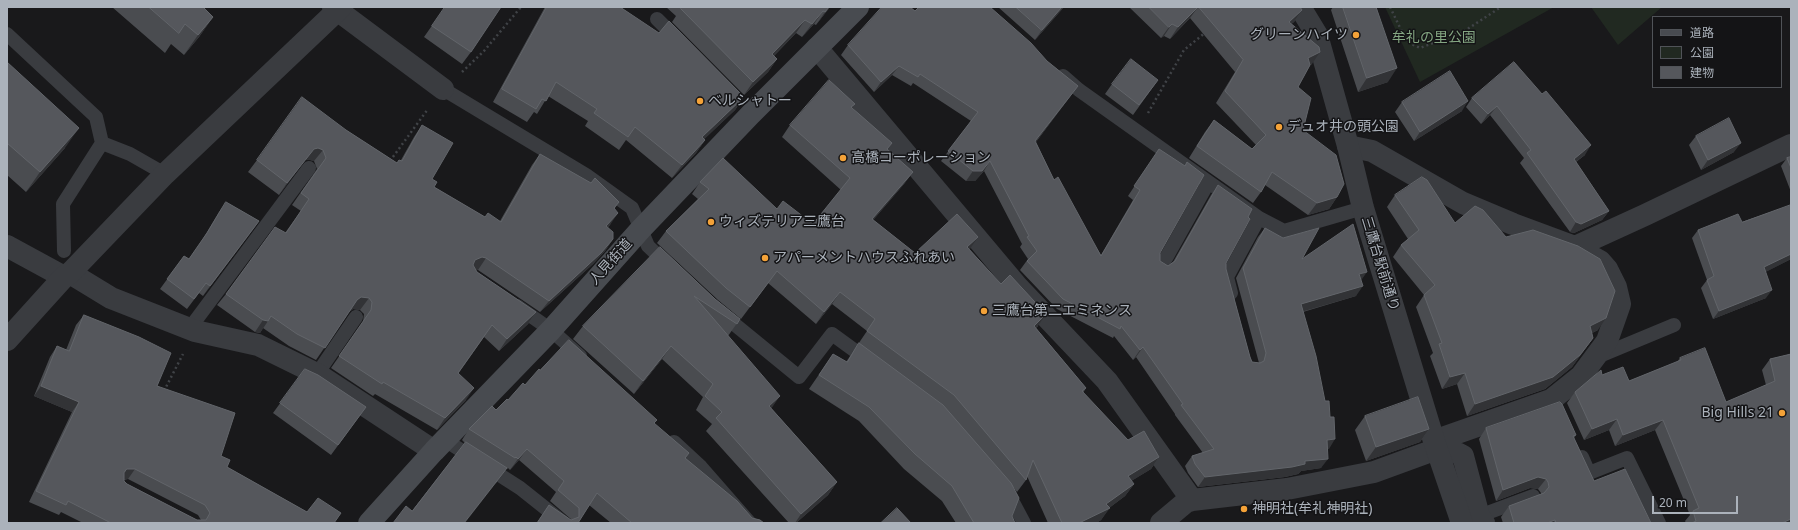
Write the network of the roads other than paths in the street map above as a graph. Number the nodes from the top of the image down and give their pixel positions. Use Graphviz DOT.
graph roads {
  1 [pos="858,7"];
  2 [pos="1300,7"];
  3 [pos="337,8"];
  4 [pos="658,19"];
  5 [pos="7,34"];
  6 [pos="685,47"];
  7 [pos="817,48"];
  8 [pos="1056,70"];
  9 [pos="444,89"];
  10 [pos="102,143"];
  11 [pos="1791,145"];
  12 [pos="1348,146"];
  13 [pos="309,168"];
  14 [pos="165,174"];
  15 [pos="1208,183"];
  16 [pos="1363,208"];
  17 [pos="1259,218"];
  18 [pos="641,229"];
  19 [pos="7,246"];
  20 [pos="1575,247"];
  21 [pos="64,251"];
  22 [pos="1161,267"];
  23 [pos="677,273"];
  24 [pos="67,275"];
  25 [pos="504,297"];
  26 [pos="712,306"];
  27 [pos="1235,306"];
  28 [pos="356,317"];
  29 [pos="1674,325"];
  30 [pos="193,329"];
  31 [pos="551,330"];
  32 [pos="7,340"];
  33 [pos="1594,358"];
  34 [pos="592,366"];
  35 [pos="882,371"];
  36 [pos="317,374"];
  37 [pos="666,435"];
  38 [pos="440,445"];
  39 [pos="1436,445"];
  40 [pos="1577,445"];
  41 [pos="998,481"];
  42 [pos="1533,496"];
  43 [pos="1192,500"];
  44 [pos="1475,521"];
  45 [pos="369,523"];
  46 [pos="564,523"];
  47 [pos="750,523"];
  48 [pos="1024,523"];
  49 [pos="1161,523"];
  50 [pos="1659,523"];
  1 -- 7 [label="main road, 人見街道"];
  2 -- 12 [label="street, 三鷹台駅前通り"];
  3 -- 9 [label="street"];
  3 -- 14 [label="street"];
  4 -- 6 [label="lane"];
  5 -- 10 [label="lane"];
  7 -- 18 [label="main road, 人見街道"];
  7 -- 43 [label="street"];
  8 -- 15 [label="lane"];
  9 -- 18 [label="lane"];
  10 -- 14 [label="lane"];
  10 -- 21 [label="lane"];
  11 -- 20 [label="street"];
  12 -- 16 [label="street, 三鷹台駅前通り"];
  12 -- 20 [label="street"];
  13 -- 30 [label="lane"];
  14 -- 24 [label="street"];
  15 -- 17 [label="lane"];
  15 -- 22 [label="lane"];
  16 -- 17 [label="lane"];
  16 -- 39 [label="street, 三鷹台駅前通り"];
  17 -- 27 [label="lane"];
  18 -- 23 [label="lane"];
  18 -- 31 [label="main road, 人見街道"];
  19 -- 24 [label="street"];
  20 -- 33 [label="street"];
  24 -- 30 [label="street"];
  24 -- 32 [label="street"];
  25 -- 31 [label="lane"];
  26 -- 35 [label="lane"];
  28 -- 36 [label="lane"];
  29 -- 33 [label="lane"];
  30 -- 36 [label="street"];
  31 -- 34 [label="lane"];
  31 -- 38 [label="main road, 人見街道"];
  33 -- 39 [label="street"];
  36 -- 38 [label="street"];
  37 -- 47 [label="lane"];
  38 -- 45 [label="main road, 人見街道"];
  38 -- 46 [label="lane"];
  39 -- 43 [label="street"];
  39 -- 44 [label="street, 三鷹台駅前通り"];
  40 -- 50 [label="lane"];
  41 -- 48 [label="lane"];
  42 -- 44 [label="lane"];
  43 -- 49 [label="street"];
}
